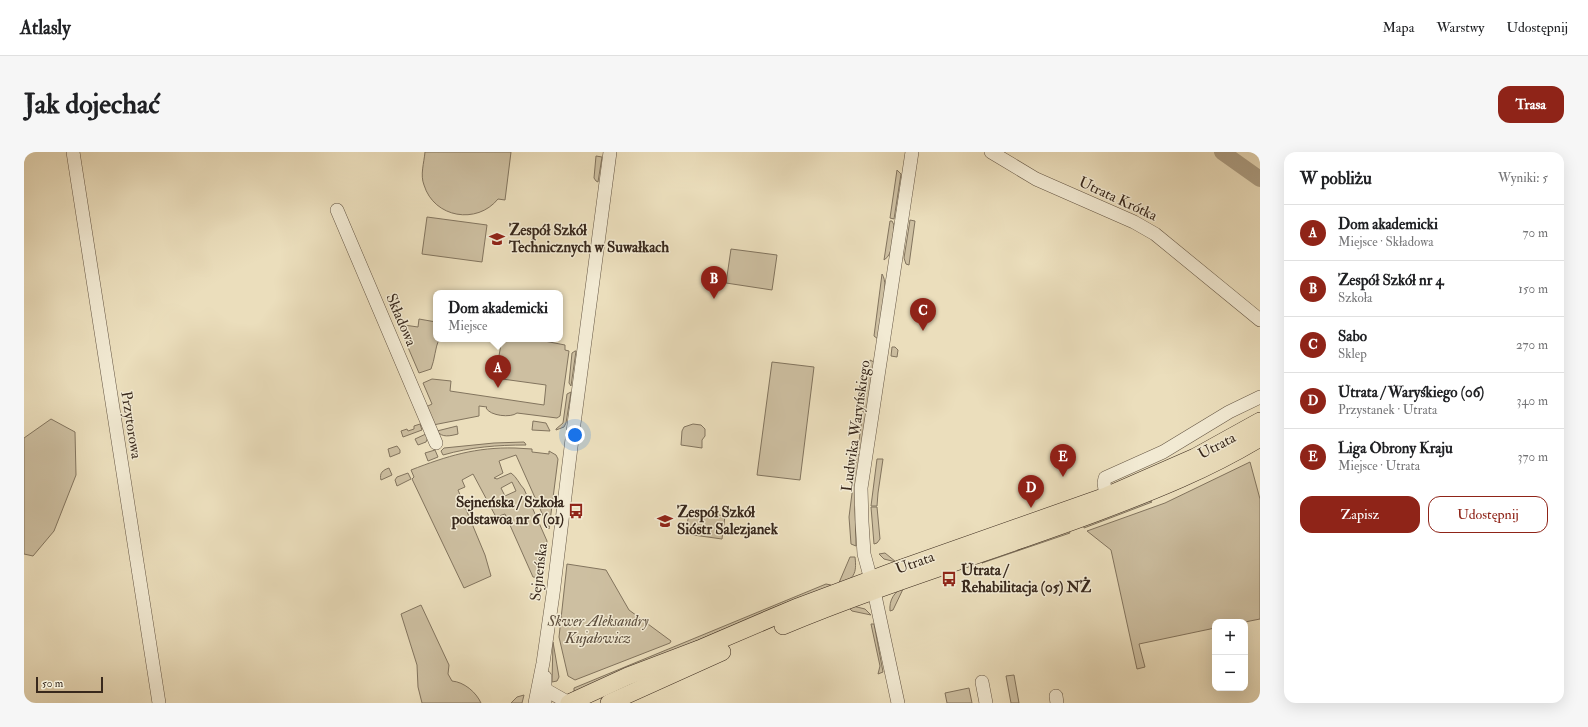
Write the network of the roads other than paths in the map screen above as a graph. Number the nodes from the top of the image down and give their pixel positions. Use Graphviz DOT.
graph roads {
  1 [pos="73,152"];
  2 [pos="610,152"];
  3 [pos="912,152"];
  4 [pos="991,152"];
  5 [pos="337,210"];
  6 [pos="1260,320"];
  7 [pos="1260,397"];
  8 [pos="1260,421"];
  9 [pos="1260,438"];
  10 [pos="436,443"];
  11 [pos="1106,496"];
  12 [pos="872,585"];
  13 [pos="543,663"];
  14 [pos="982,682"];
  15 [pos="545,697"];
  16 [pos="159,703"];
  17 [pos="535,703"];
  18 [pos="569,703"];
  19 [pos="609,703"];
  20 [pos="898,703"];
  21 [pos="986,703"];
  1 -- 16 [label="street, Przytorowa"];
  2 -- 13 [label="street, Sejneńska"];
  3 -- 12 [label="street, Ludwika Waryńskiego"];
  4 -- 6 [label="street, Utrata Krótka"];
  5 -- 10 [label="street, Składowa"];
  7 -- 11 [label="street"];
  8 -- 11 [label="main road, Utrata"];
  9 -- 12 [label="main road, Utrata"];
  11 -- 12 [label="main road, Utrata"];
  12 -- 18 [label="main road, Utrata"];
  12 -- 19 [label="main road, Utrata"];
  12 -- 20 [label="street, Ludwika Waryńskiego"];
  13 -- 15 [label="street, Sejneńska"];
  13 -- 17 [label="street, Sejneńska"];
  14 -- 21 [label="street"];
  15 -- 18 [label="street"];
}
